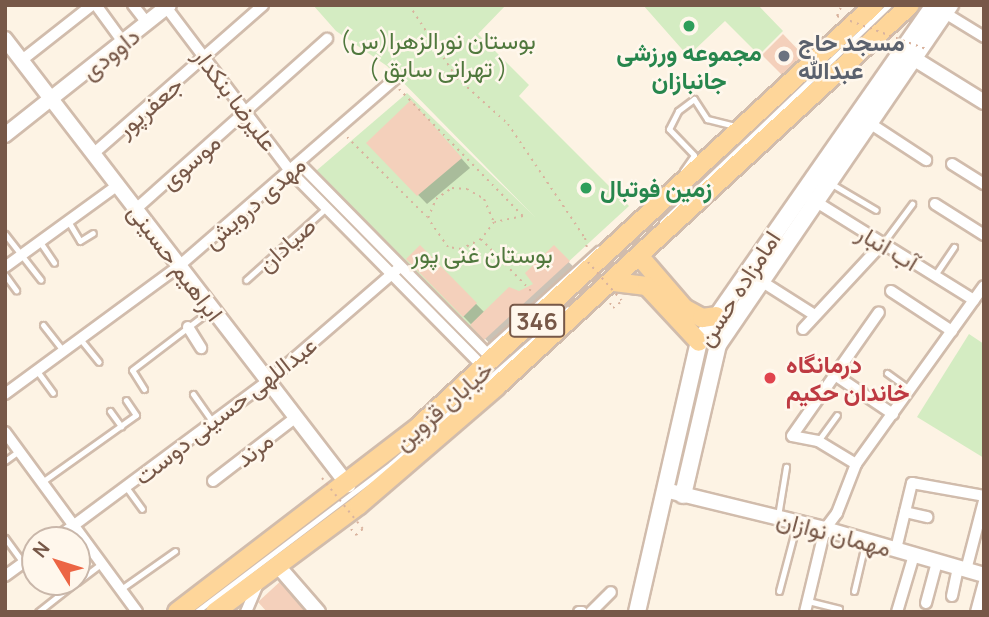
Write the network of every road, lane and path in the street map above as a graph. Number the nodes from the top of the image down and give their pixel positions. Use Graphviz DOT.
graph roads {
  1 [pos="94,5"];
  2 [pos="133,5"];
  3 [pos="263,5"];
  4 [pos="409,5"];
  5 [pos="842,5"];
  6 [pos="889,5"];
  7 [pos="910,5"];
  8 [pos="168,6"];
  9 [pos="865,8"];
  10 [pos="943,8"];
  11 [pos="147,23"];
  12 [pos="984,37"];
  13 [pos="5,39"];
  14 [pos="327,40"];
  15 [pos="123,42"];
  16 [pos="902,51"];
  17 [pos="921,54"];
  18 [pos="204,57"];
  19 [pos="22,60"];
  20 [pos="394,80"];
  21 [pos="52,100"];
  22 [pos="984,102"];
  23 [pos="245,113"];
  24 [pos="871,124"];
  25 [pos="745,127"];
  26 [pos="338,129"];
  27 [pos="5,135"];
  28 [pos="93,154"];
  29 [pos="926,160"];
  30 [pos="952,164"];
  31 [pos="295,167"];
  32 [pos="831,183"];
  33 [pos="984,184"];
  34 [pos="118,186"];
  35 [pos="802,193"];
  36 [pos="817,203"];
  37 [pos="912,204"];
  38 [pos="935,204"];
  39 [pos="326,208"];
  40 [pos="136,209"];
  41 [pos="876,209"];
  42 [pos="428,218"];
  43 [pos="68,222"];
  44 [pos="494,222"];
  45 [pos="93,233"];
  46 [pos="5,234"];
  47 [pos="984,235"];
  48 [pos="481,239"];
  49 [pos="40,242"];
  50 [pos="882,244"];
  51 [pos="954,247"];
  52 [pos="21,256"];
  53 [pos="640,257"];
  54 [pos="588,259"];
  55 [pos="54,263"];
  56 [pos="179,266"];
  57 [pos="5,267"];
  58 [pos="396,271"];
  59 [pos="5,275"];
  60 [pos="935,275"];
  61 [pos="41,280"];
  62 [pos="246,280"];
  63 [pos="761,281"];
  64 [pos="614,282"];
  65 [pos="984,286"];
  66 [pos="16,290"];
  67 [pos="891,291"];
  68 [pos="540,300"];
  69 [pos="974,300"];
  70 [pos="614,308"];
  71 [pos="212,309"];
  72 [pos="879,312"];
  73 [pos="813,314"];
  74 [pos="716,316"];
  75 [pos="43,325"];
  76 [pos="188,327"];
  77 [pos="803,329"];
  78 [pos="952,331"];
  79 [pos="81,340"];
  80 [pos="699,341"];
  81 [pos="201,348"];
  82 [pos="64,352"];
  83 [pos="487,361"];
  84 [pos="99,362"];
  85 [pos="37,371"];
  86 [pos="887,373"];
  87 [pos="835,375"];
  88 [pos="268,381"];
  89 [pos="144,389"];
  90 [pos="910,390"];
  91 [pos="53,393"];
  92 [pos="5,394"];
  93 [pos="193,394"];
  94 [pos="126,400"];
  95 [pos="110,411"];
  96 [pos="893,414"];
  97 [pos="837,415"];
  98 [pos="296,417"];
  99 [pos="213,423"];
  100 [pos="121,426"];
  101 [pos="5,432"];
  102 [pos="818,441"];
  103 [pos="19,451"];
  104 [pos="5,461"];
  105 [pos="856,464"];
  106 [pos="786,467"];
  107 [pos="323,478"];
  108 [pos="213,481"];
  109 [pos="42,482"];
  110 [pos="348,485"];
  111 [pos="125,487"];
  112 [pos="664,490"];
  113 [pos="682,495"];
  114 [pos="984,499"];
  115 [pos="142,509"];
  116 [pos="905,512"];
  117 [pos="778,517"];
  118 [pos="927,517"];
  119 [pos="797,522"];
  120 [pos="74,526"];
  121 [pos="825,529"];
  122 [pos="356,535"];
  123 [pos="5,538"];
  124 [pos="866,541"];
  125 [pos="91,548"];
  126 [pos="896,550"];
  127 [pos="174,551"];
  128 [pos="914,555"];
  129 [pos="21,560"];
  130 [pos="937,562"];
  131 [pos="102,563"];
  132 [pos="21,564"];
  133 [pos="278,566"];
  134 [pos="962,569"];
  135 [pos="91,571"];
  136 [pos="984,575"];
  137 [pos="5,576"];
  138 [pos="260,579"];
  139 [pos="984,583"];
  140 [pos="121,589"];
  141 [pos="779,591"];
  142 [pos="854,591"];
  143 [pos="611,592"];
  144 [pos="59,596"];
  145 [pos="952,596"];
  146 [pos="926,603"];
  147 [pos="807,606"];
  148 [pos="839,609"];
  149 [pos="38,612"];
  150 [pos="137,612"];
  151 [pos="177,612"];
  152 [pos="196,612"];
  153 [pos="215,612"];
  154 [pos="246,612"];
  155 [pos="318,612"];
  156 [pos="591,612"];
  157 [pos="637,612"];
  158 [pos="897,612"];
  159 [pos="976,612"];
  1 -- 15 [label="street"];
  1 -- 19 [label="street"];
  2 -- 11 [label="street"];
  3 -- 18 [label="street, جعفرپور"];
  4 -- 54 [label="path"];
  5 -- 17 [label="path, bridge"];
  6 -- 152 [label="lane"];
  7 -- 53 [label="main road, خیابان قزوین / 346"];
  8 -- 11 [label="street, داوودی"];
  8 -- 18 [label="street, علیرضا بنکدار"];
  9 -- 25 [label="main road, خیابان قزوین / 346"];
  10 -- 12 [label="street"];
  10 -- 16 [label="main road, امامزاده حسن"];
  10 -- 17 [label="main road, امامزاده حسن"];
  11 -- 15 [label="street, داوودی"];
  13 -- 19 [label="street, ابراهیم حسینی"];
  14 -- 23 [label="street, موسوی"];
  15 -- 21 [label="street, داوودی"];
  16 -- 17 [label="street"];
  16 -- 35 [label="main road, امامزاده حسن"];
  17 -- 22 [label="street"];
  17 -- 24 [label="main road, امامزاده حسن"];
  18 -- 23 [label="street, علیرضا بنکدار"];
  18 -- 28 [label="street, جعفرپور"];
  19 -- 21 [label="street, ابراهیم حسینی"];
  20 -- 26 [label="street, مهدی درویش"];
  20 -- 44 [label="path"];
  21 -- 27 [label="street, داوودی"];
  21 -- 28 [label="street, ابراهیم حسینی"];
  23 -- 31 [label="street, علیرضا بنکدار"];
  23 -- 40 [label="street, موسوی"];
  24 -- 29 [label="street"];
  24 -- 32 [label="main road, امامزاده حسن"];
  25 -- 54 [label="lane"];
  25 -- 83 [label="main road, خیابان قزوین / 346"];
  26 -- 31 [label="street, مهدی درویش"];
  26 -- 42 [label="path"];
  28 -- 34 [label="street, ابراهیم حسینی"];
  30 -- 33 [label="street"];
  31 -- 39 [label="street, علیرضا بنکدار"];
  31 -- 56 [label="street, مهدی درویش"];
  31 -- 58 [label="street, علیرضا بنکدار"];
  32 -- 36 [label="main road, امامزاده حسن"];
  32 -- 41 [label="lane"];
  34 -- 40 [label="street, ابراهیم حسینی"];
  34 -- 43 [label="street"];
  35 -- 36 [label="street, آب انبار"];
  35 -- 74 [label="main road, امامزاده حسن"];
  36 -- 50 [label="street, آب انبار"];
  36 -- 63 [label="main road, امامزاده حسن"];
  37 -- 50 [label="lane"];
  38 -- 47 [label="street"];
  39 -- 58 [label="street, علیرضا بنکدار"];
  39 -- 62 [label="lane, صیادان"];
  40 -- 56 [label="street, ابراهیم حسینی"];
  42 -- 44 [label="path"];
  42 -- 48 [label="path"];
  43 -- 45 [label="lane"];
  43 -- 49 [label="street"];
  44 -- 48 [label="path"];
  46 -- 52 [label="lane"];
  48 -- 68 [label="path"];
  49 -- 52 [label="street"];
  49 -- 55 [label="lane"];
  50 -- 60 [label="street, آب انبار"];
  50 -- 73 [label="street"];
  51 -- 60 [label="lane"];
  52 -- 57 [label="street"];
  52 -- 61 [label="lane"];
  53 -- 64 [label="main road, خیابان قزوین / 346"];
  53 -- 74 [label="main road"];
  54 -- 68 [label="lane"];
  54 -- 70 [label="path, bridge"];
  56 -- 71 [label="street, ابراهیم حسینی"];
  56 -- 79 [label="street, مهدی درویش"];
  58 -- 83 [label="street, علیرضا بنکدار"];
  58 -- 83 [label="street, علیرضا بنکدار"];
  58 -- 88 [label="street, عبداللهی حسینی دوست"];
  59 -- 66 [label="lane"];
  60 -- 69 [label="street, آب انبار"];
  63 -- 73 [label="street"];
  63 -- 113 [label="main road, امامزاده حسن"];
  64 -- 80 [label="main road"];
  64 -- 133 [label="main road, خیابان قزوین / 346"];
  65 -- 69 [label="street"];
  67 -- 78 [label="street"];
  68 -- 83 [label="lane"];
  69 -- 78 [label="street"];
  71 -- 76 [label="lane"];
  71 -- 88 [label="street, ابراهیم حسینی"];
  72 -- 87 [label="street"];
  73 -- 77 [label="street"];
  74 -- 80 [label="main road, امامزاده حسن"];
  75 -- 82 [label="lane"];
  76 -- 81 [label="street"];
  76 -- 89 [label="lane"];
  78 -- 90 [label="street"];
  79 -- 82 [label="street, مهدی درویش"];
  79 -- 84 [label="lane"];
  80 -- 112 [label="main road, امامزاده حسن"];
  82 -- 85 [label="street, مهدی درویش"];
  83 -- 110 [label="main road, خیابان قزوین / 346"];
  85 -- 91 [label="lane"];
  85 -- 92 [label="street, مهدی درویش"];
  86 -- 90 [label="lane"];
  87 -- 96 [label="street"];
  87 -- 102 [label="street"];
  88 -- 98 [label="street, ابراهیم حسینی"];
  88 -- 99 [label="street, عبداللهی حسینی دوست"];
  90 -- 96 [label="street"];
  93 -- 99 [label="lane"];
  94 -- 100 [label="lane"];
  95 -- 100 [label="lane"];
  96 -- 105 [label="street"];
  97 -- 102 [label="lane"];
  98 -- 108 [label="street, مرند"];
  98 -- 110 [label="street, ابراهیم حسینی"];
  99 -- 111 [label="street, عبداللهی حسینی دوست"];
  100 -- 109 [label="lane"];
  101 -- 103 [label="street"];
  102 -- 105 [label="street"];
  103 -- 104 [label="lane"];
  103 -- 109 [label="street"];
  105 -- 121 [label="street"];
  106 -- 117 [label="lane"];
  107 -- 122 [label="path, bridge"];
  109 -- 120 [label="street"];
  110 -- 151 [label="main road, خیابان قزوین / 346"];
  111 -- 115 [label="lane"];
  111 -- 120 [label="street, عبداللهی حسینی دوست"];
  112 -- 113 [label="street, مهمان نوازان"];
  112 -- 157 [label="main road, امامزاده حسن"];
  113 -- 117 [label="street, مهمان نوازان"];
  114 -- 116 [label="street"];
  114 -- 134 [label="street"];
  116 -- 118 [label="street"];
  116 -- 126 [label="street"];
  117 -- 119 [label="street, مهمان نوازان"];
  119 -- 121 [label="street, مهمان نوازان"];
  119 -- 141 [label="lane"];
  121 -- 124 [label="street, مهمان نوازان"];
  121 -- 147 [label="street"];
  123 -- 129 [label="lane"];
  124 -- 126 [label="street, مهمان نوازان"];
  124 -- 142 [label="lane"];
  125 -- 131 [label="street"];
  126 -- 128 [label="street, مهمان نوازان"];
  127 -- 140 [label="lane"];
  128 -- 130 [label="street, مهمان نوازان"];
  128 -- 158 [label="street"];
  130 -- 134 [label="street, مهمان نوازان"];
  130 -- 146 [label="street"];
  131 -- 135 [label="lane"];
  131 -- 140 [label="street"];
  132 -- 137 [label="street"];
  133 -- 138 [label="main road, خیابان قزوین / 346"];
  133 -- 155 [label="street"];
  134 -- 136 [label="street, مهمان نوازان"];
  134 -- 145 [label="street"];
  138 -- 153 [label="main road, خیابان قزوین / 346"];
  138 -- 154 [label="street"];
  139 -- 159 [label="street"];
  140 -- 150 [label="street"];
  143 -- 156 [label="street"];
  144 -- 149 [label="lane"];
  147 -- 148 [label="lane"];
}
